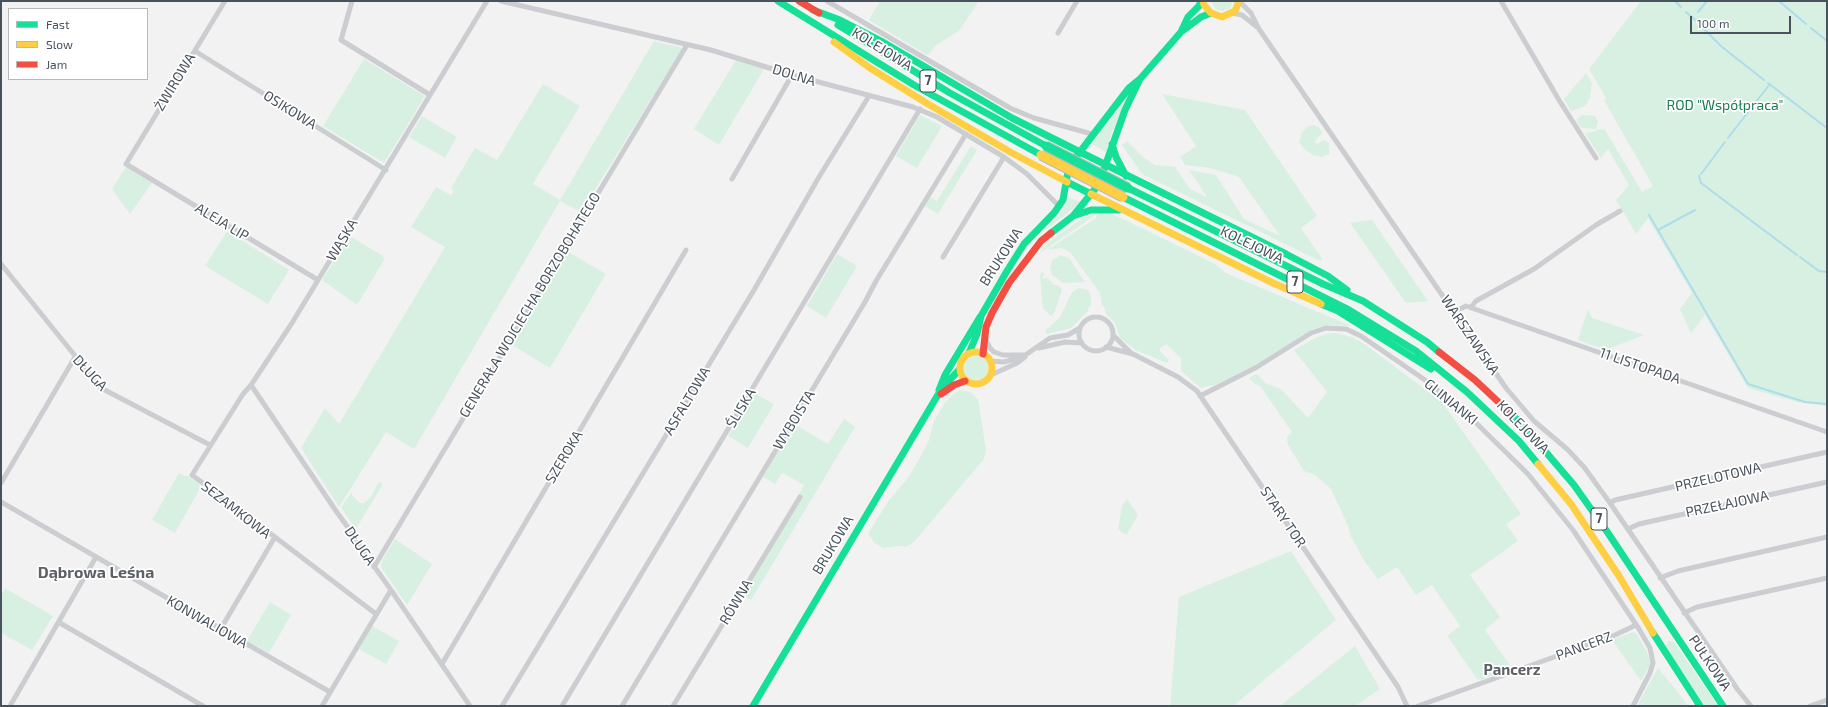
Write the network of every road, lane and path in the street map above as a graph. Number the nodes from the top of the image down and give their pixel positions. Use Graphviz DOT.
graph roads {
  1 [pos="225,1"];
  2 [pos="352,1"];
  3 [pos="488,1"];
  4 [pos="501,1"];
  5 [pos="778,1"];
  6 [pos="799,1"];
  7 [pos="827,1"];
  8 [pos="1078,1"];
  9 [pos="1202,1"];
  10 [pos="1239,1"];
  11 [pos="1501,1"];
  12 [pos="814,10"];
  13 [pos="1211,13"];
  14 [pos="1232,13"];
  15 [pos="816,25"];
  16 [pos="1259,29"];
  17 [pos="1181,32"];
  18 [pos="1058,33"];
  19 [pos="687,44"];
  20 [pos="195,50"];
  21 [pos="792,75"];
  22 [pos="1140,79"];
  23 [pos="430,94"];
  24 [pos="869,96"];
  25 [pos="920,109"];
  26 [pos="966,134"];
  27 [pos="1092,134"];
  28 [pos="1112,144"];
  29 [pos="1080,152"];
  30 [pos="1004,157"];
  31 [pos="1596,158"];
  32 [pos="126,164"];
  33 [pos="1105,166"];
  34 [pos="386,170"];
  35 [pos="1126,176"];
  36 [pos="732,179"];
  37 [pos="1067,182"];
  38 [pos="1091,194"];
  39 [pos="1059,206"];
  40 [pos="1123,210"];
  41 [pos="1620,211"];
  42 [pos="1073,216"];
  43 [pos="686,250"];
  44 [pos="943,257"];
  45 [pos="1,264"];
  46 [pos="318,280"];
  47 [pos="1362,301"];
  48 [pos="1471,307"];
  49 [pos="1454,312"];
  50 [pos="981,316"];
  51 [pos="1081,328"];
  52 [pos="1113,335"];
  53 [pos="984,336"];
  54 [pos="1082,343"];
  55 [pos="1106,347"];
  56 [pos="1036,348"];
  57 [pos="969,353"];
  58 [pos="983,354"];
  59 [pos="1132,354"];
  60 [pos="1027,355"];
  61 [pos="75,357"];
  62 [pos="990,361"];
  63 [pos="959,370"];
  64 [pos="990,375"];
  65 [pos="965,381"];
  66 [pos="1457,383"];
  67 [pos="251,385"];
  68 [pos="1200,396"];
  69 [pos="936,398"];
  70 [pos="1827,432"];
  71 [pos="210,445"];
  72 [pos="1827,452"];
  73 [pos="192,475"];
  74 [pos="1827,482"];
  75 [pos="1,483"];
  76 [pos="800,497"];
  77 [pos="1,502"];
  78 [pos="1610,503"];
  79 [pos="1628,529"];
  80 [pos="275,537"];
  81 [pos="1827,537"];
  82 [pos="96,557"];
  83 [pos="374,567"];
  84 [pos="1660,578"];
  85 [pos="1827,578"];
  86 [pos="391,590"];
  87 [pos="1684,613"];
  88 [pos="376,614"];
  89 [pos="60,623"];
  90 [pos="1636,625"];
  91 [pos="220,630"];
  92 [pos="1675,635"];
  93 [pos="442,664"];
  94 [pos="330,692"];
  95 [pos="1827,700"];
  96 [pos="10,706"];
  97 [pos="203,706"];
  98 [pos="322,706"];
  99 [pos="470,706"];
  100 [pos="502,706"];
  101 [pos="562,706"];
  102 [pos="622,706"];
  103 [pos="673,706"];
  104 [pos="753,706"];
  105 [pos="1407,706"];
  106 [pos="1418,706"];
  107 [pos="1632,706"];
  108 [pos="1700,706"];
  109 [pos="1723,706"];
  110 [pos="1751,706"];
  111 [pos="1810,706"];
  1 -- 20 [label="street, ŻWIROWA"];
  2 -- 23 [label="street"];
  3 -- 23 [label="street, WĄSKA"];
  4 -- 19 [label="street, DOLNA"];
  5 -- 15 [label="main road, KOLEJOWA / 7"];
  6 -- 12 [label="main road, KOLEJOWA / 7"];
  7 -- 27 [label="street, KOLEJOWA"];
  8 -- 18 [label="street"];
  9 -- 13 [label="main road"];
  9 -- 17 [label="main road"];
  10 -- 14 [label="main road"];
  10 -- 16 [label="street, WARSZAWSKA"];
  11 -- 31 [label="street"];
  12 -- 29 [label="main road"];
  12 -- 47 [label="main road, KOLEJOWA / 7, bridge"];
  13 -- 14 [label="main road"];
  13 -- 17 [label="main road"];
  14 -- 16 [label="street, WARSZAWSKA"];
  15 -- 37 [label="main road"];
  15 -- 66 [label="main road, KOLEJOWA / 7, bridge"];
  16 -- 49 [label="street, WARSZAWSKA"];
  17 -- 22 [label="main road"];
  19 -- 21 [label="street, DOLNA"];
  19 -- 83 [label="street, GENERAŁA WOJCIECHA BORZOBOHATEGO"];
  20 -- 32 [label="street, ŻWIROWA"];
  20 -- 34 [label="street, OSIKOWA"];
  21 -- 24 [label="street, DOLNA"];
  21 -- 36 [label="street"];
  22 -- 27 [label="main road"];
  22 -- 28 [label="main road"];
  23 -- 34 [label="street, WĄSKA"];
  24 -- 25 [label="street, DOLNA"];
  24 -- 100 [label="street, ASFALTOWA"];
  25 -- 26 [label="street, DOLNA"];
  25 -- 101 [label="street, ŚLISKA"];
  26 -- 30 [label="street, DOLNA"];
  26 -- 102 [label="street, WYBOISTA"];
  27 -- 29 [label="main road"];
  28 -- 33 [label="main road"];
  28 -- 35 [label="main road"];
  29 -- 33 [label="main road"];
  29 -- 37 [label="main road, BRUKOWA"];
  30 -- 39 [label="street, DOLNA"];
  30 -- 44 [label="street"];
  32 -- 46 [label="street, ALEJA LIP"];
  33 -- 35 [label="main road"];
  33 -- 38 [label="main road, BRUKOWA"];
  34 -- 46 [label="street, WĄSKA"];
  35 -- 47 [label="main road"];
  37 -- 38 [label="main road"];
  37 -- 39 [label="main road, BRUKOWA"];
  38 -- 40 [label="main road"];
  38 -- 42 [label="main road, BRUKOWA"];
  39 -- 50 [label="main road, BRUKOWA"];
  40 -- 42 [label="main road"];
  40 -- 66 [label="main road"];
  41 -- 48 [label="street"];
  42 -- 53 [label="main road, BRUKOWA"];
  43 -- 93 [label="street, SZEROKA"];
  45 -- 61 [label="street, DŁUGA"];
  46 -- 67 [label="street, WĄSKA"];
  47 -- 92 [label="main road, KOLEJOWA / 7"];
  48 -- 49 [label="street"];
  48 -- 70 [label="street, 11 LISTOPADA"];
  49 -- 78 [label="street, WARSZAWSKA"];
  50 -- 57 [label="main road, BRUKOWA"];
  50 -- 69 [label="main road"];
  51 -- 52 [label="street"];
  51 -- 54 [label="street"];
  51 -- 56 [label="street"];
  52 -- 55 [label="street"];
  52 -- 59 [label="street, STARY TOR"];
  53 -- 58 [label="main road, BRUKOWA"];
  53 -- 60 [label="street"];
  54 -- 55 [label="street"];
  54 -- 56 [label="street"];
  55 -- 59 [label="street, STARY TOR"];
  56 -- 60 [label="street"];
  57 -- 58 [label="main road"];
  57 -- 63 [label="main road"];
  58 -- 62 [label="main road"];
  59 -- 68 [label="street, STARY TOR"];
  60 -- 62 [label="street"];
  60 -- 64 [label="street"];
  61 -- 71 [label="street, DŁUGA"];
  61 -- 75 [label="street"];
  62 -- 64 [label="main road"];
  63 -- 65 [label="main road"];
  63 -- 69 [label="main road, BRUKOWA"];
  64 -- 65 [label="main road"];
  65 -- 69 [label="main road, BRUKOWA"];
  66 -- 108 [label="main road, KOLEJOWA / 7"];
  67 -- 71 [label="street, WĄSKA"];
  67 -- 83 [label="street, DŁUGA"];
  68 -- 90 [label="street, GLINIANKI"];
  68 -- 105 [label="street, STARY TOR"];
  69 -- 104 [label="main road, BRUKOWA"];
  71 -- 73 [label="street, WĄSKA"];
  72 -- 78 [label="street, PRZELOTOWA"];
  73 -- 80 [label="street, SEZAMKOWA"];
  74 -- 79 [label="street, PRZEŁAJOWA"];
  76 -- 103 [label="street, RÓWNA"];
  77 -- 82 [label="street, KONWALIOWA"];
  78 -- 79 [label="street, WARSZAWSKA"];
  79 -- 84 [label="street, WARSZAWSKA"];
  80 -- 88 [label="street"];
  80 -- 91 [label="street, SEZAMKOWA"];
  81 -- 84 [label="street"];
  82 -- 89 [label="street"];
  82 -- 91 [label="street, KONWALIOWA"];
  83 -- 86 [label="street, DŁUGA"];
  84 -- 87 [label="street, WARSZAWSKA"];
  85 -- 87 [label="street"];
  86 -- 88 [label="street"];
  86 -- 93 [label="street, DŁUGA"];
  87 -- 110 [label="street, WARSZAWSKA"];
  88 -- 94 [label="street"];
  89 -- 96 [label="street"];
  89 -- 97 [label="street"];
  90 -- 106 [label="street, PANCERZ"];
  90 -- 107 [label="street, GLINIANKI"];
  91 -- 94 [label="street, KONWALIOWA"];
  92 -- 109 [label="main road, PUŁKOWA / 7"];
  93 -- 99 [label="street, DŁUGA"];
  94 -- 98 [label="street"];
  95 -- 111 [label="street"];
}
